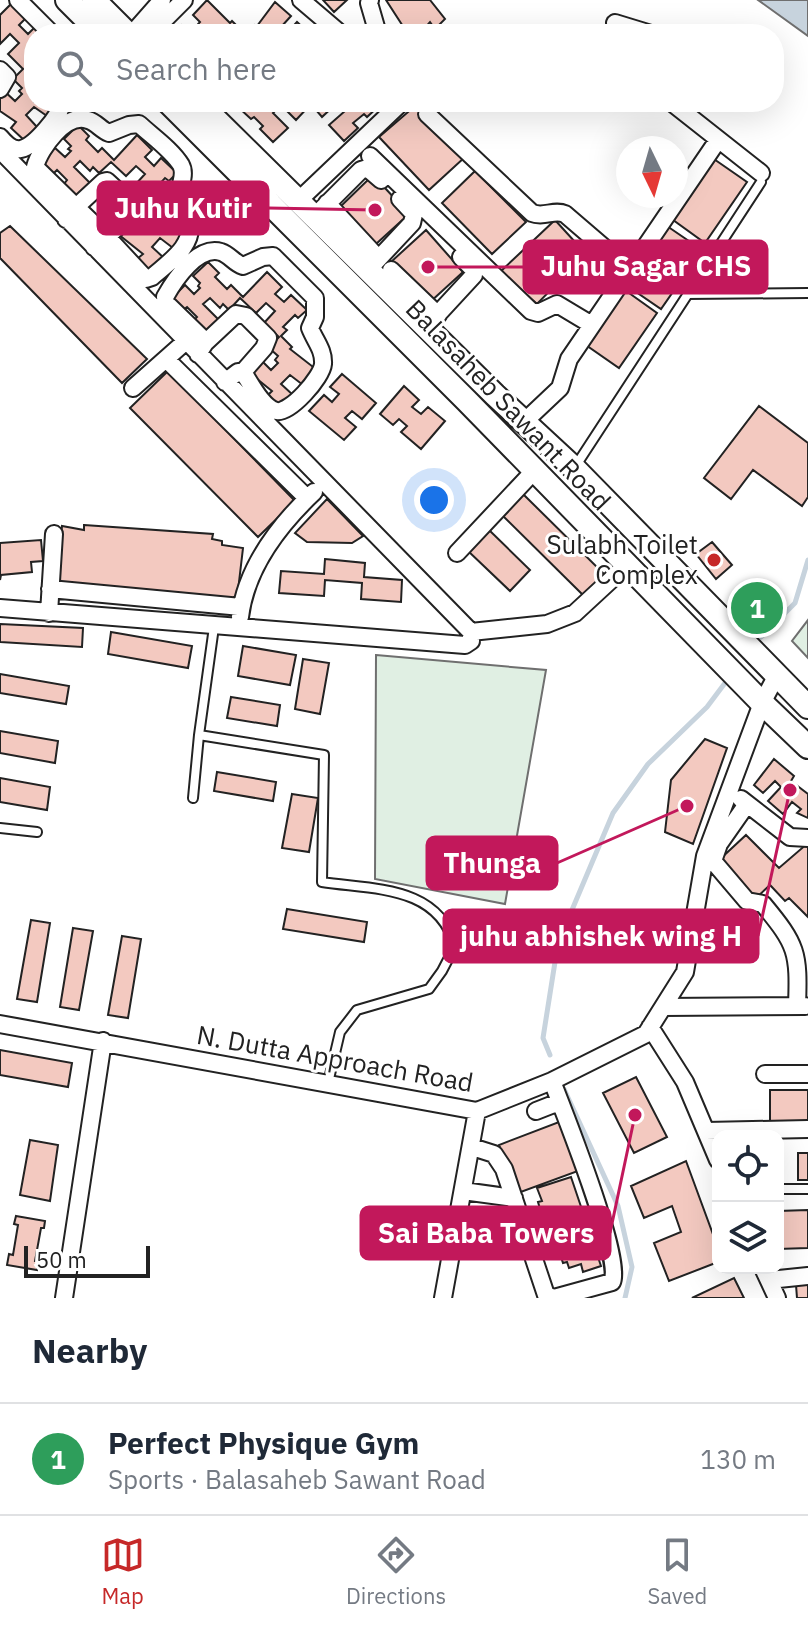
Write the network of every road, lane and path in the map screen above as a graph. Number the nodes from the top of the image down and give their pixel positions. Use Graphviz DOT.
graph roads {
  1 [pos="18,0"];
  2 [pos="67,0"];
  3 [pos="94,0"];
  4 [pos="162,0"];
  5 [pos="184,0"];
  6 [pos="301,0"];
  7 [pos="370,0"];
  8 [pos="615,23"];
  9 [pos="42,24"];
  10 [pos="91,24"];
  11 [pos="119,24"];
  12 [pos="139,24"];
  13 [pos="160,24"];
  14 [pos="329,24"];
  15 [pos="375,24"];
  16 [pos="618,24"];
  17 [pos="0,70"];
  18 [pos="0,89"];
  19 [pos="60,112"];
  20 [pos="178,112"];
  21 [pos="209,112"];
  22 [pos="394,112"];
  23 [pos="683,112"];
  24 [pos="427,114"];
  25 [pos="0,137"];
  26 [pos="718,140"];
  27 [pos="0,150"];
  28 [pos="370,156"];
  29 [pos="761,178"];
  30 [pos="313,207"];
  31 [pos="71,213"];
  32 [pos="429,226"];
  33 [pos="100,242"];
  34 [pos="379,266"];
  35 [pos="629,269"];
  36 [pos="808,293"];
  37 [pos="687,294"];
  38 [pos="432,321"];
  39 [pos="592,325"];
  40 [pos="186,341"];
  41 [pos="202,349"];
  42 [pos="166,359"];
  43 [pos="243,372"];
  44 [pos="225,382"];
  45 [pos="133,388"];
  46 [pos="524,422"];
  47 [pos="290,448"];
  48 [pos="273,464"];
  49 [pos="574,468"];
  50 [pos="534,471"];
  51 [pos="324,482"];
  52 [pos="307,498"];
  53 [pos="54,534"];
  54 [pos="457,553"];
  55 [pos="627,565"];
  56 [pos="50,589"];
  57 [pos="217,605"];
  58 [pos="241,607"];
  59 [pos="0,608"];
  60 [pos="49,613"];
  61 [pos="214,627"];
  62 [pos="239,629"];
  63 [pos="471,632"];
  64 [pos="777,675"];
  65 [pos="762,703"];
  66 [pos="808,707"];
  67 [pos="199,735"];
  68 [pos="808,747"];
  69 [pos="730,790"];
  70 [pos="193,798"];
  71 [pos="747,804"];
  72 [pos="0,828"];
  73 [pos="37,832"];
  74 [pos="808,838"];
  75 [pos="709,858"];
  76 [pos="802,1006"];
  77 [pos="663,1007"];
  78 [pos="0,1024"];
  79 [pos="650,1027"];
  80 [pos="103,1041"];
  81 [pos="765,1074"];
  82 [pos="808,1074"];
  83 [pos="552,1081"];
  84 [pos="328,1083"];
  85 [pos="559,1102"];
  86 [pos="477,1111"];
  87 [pos="536,1111"];
  88 [pos="808,1129"];
  89 [pos="706,1131"];
  90 [pos="712,1146"];
  91 [pos="472,1147"];
  92 [pos="784,1189"];
  93 [pos="808,1189"];
  94 [pos="463,1191"];
  95 [pos="514,1198"];
  96 [pos="766,1274"];
  97 [pos="808,1276"];
  98 [pos="64,1298"];
  99 [pos="443,1298"];
  100 [pos="777,1298"];
  1 -- 9 [label="street"];
  2 -- 10 [label="main road"];
  3 -- 11 [label="main road"];
  4 -- 12 [label="street"];
  5 -- 13 [label="street"];
  6 -- 14 [label="street"];
  7 -- 15 [label="street"];
  8 -- 16 [label="street"];
  17 -- 18 [label="street"];
  19 -- 25 [label="street"];
  20 -- 50 [label="main road, Balasaheb Sawant Road"];
  21 -- 30 [label="main road, Balasaheb Sawant Road"];
  22 -- 30 [label="street"];
  23 -- 26 [label="street"];
  24 -- 35 [label="street"];
  26 -- 29 [label="street"];
  26 -- 35 [label="street"];
  27 -- 31 [label="street"];
  28 -- 39 [label="street"];
  29 -- 37 [label="lane"];
  30 -- 34 [label="main road, Balasaheb Sawant Road"];
  30 -- 34 [label="street"];
  31 -- 33 [label="street"];
  31 -- 33 [label="street"];
  31 -- 33 [label="street"];
  32 -- 38 [label="street"];
  33 -- 40 [label="street"];
  34 -- 38 [label="main road, Balasaheb Sawant Road"];
  35 -- 39 [label="street"];
  36 -- 37 [label="lane"];
  37 -- 49 [label="lane"];
  38 -- 46 [label="main road, Balasaheb Sawant Road"];
  39 -- 46 [label="street"];
  40 -- 41 [label="street"];
  40 -- 42 [label="street"];
  41 -- 43 [label="street"];
  41 -- 43 [label="street"];
  41 -- 44 [label="street"];
  42 -- 45 [label="street"];
  42 -- 48 [label="street"];
  43 -- 44 [label="street"];
  44 -- 47 [label="street"];
  46 -- 49 [label="main road, Balasaheb Sawant Road"];
  47 -- 48 [label="street"];
  47 -- 51 [label="street"];
  48 -- 52 [label="street"];
  49 -- 64 [label="main road, Balasaheb Sawant Road"];
  50 -- 54 [label="street"];
  50 -- 55 [label="main road, Balasaheb Sawant Road"];
  51 -- 52 [label="street"];
  51 -- 63 [label="street"];
  52 -- 58 [label="street"];
  53 -- 56 [label="street"];
  55 -- 63 [label="street"];
  55 -- 65 [label="main road, Balasaheb Sawant Road"];
  56 -- 57 [label="street"];
  56 -- 60 [label="street"];
  57 -- 58 [label="street"];
  57 -- 61 [label="street"];
  58 -- 62 [label="street"];
  59 -- 60 [label="street"];
  60 -- 61 [label="street"];
  61 -- 62 [label="street"];
  61 -- 67 [label="lane"];
  62 -- 63 [label="street"];
  64 -- 65 [label="street, N. Dutta Approach Road"];
  64 -- 66 [label="main road, Balasaheb Sawant Road"];
  65 -- 68 [label="main road, Balasaheb Sawant Road"];
  65 -- 69 [label="street, N. Dutta Approach Road"];
  67 -- 70 [label="lane"];
  67 -- 84 [label="lane"];
  69 -- 71 [label="street"];
  69 -- 75 [label="street, N. Dutta Approach Road"];
  71 -- 74 [label="street"];
  71 -- 75 [label="street"];
  72 -- 73 [label="lane"];
  75 -- 76 [label="street"];
  75 -- 77 [label="street, N. Dutta Approach Road"];
  76 -- 77 [label="street"];
  77 -- 79 [label="street, N. Dutta Approach Road"];
  78 -- 80 [label="street, N. Dutta Approach Road"];
  79 -- 83 [label="street, N. Dutta Approach Road"];
  79 -- 89 [label="street"];
  80 -- 84 [label="street, N. Dutta Approach Road"];
  80 -- 98 [label="street"];
  81 -- 82 [label="street"];
  83 -- 85 [label="street"];
  83 -- 86 [label="street, N. Dutta Approach Road"];
  84 -- 86 [label="street, N. Dutta Approach Road"];
  85 -- 87 [label="street"];
  85 -- 95 [label="street"];
  86 -- 91 [label="street"];
  88 -- 89 [label="street"];
  89 -- 90 [label="street"];
  91 -- 94 [label="street"];
  91 -- 95 [label="street"];
  92 -- 93 [label="lane"];
  94 -- 95 [label="street"];
  94 -- 99 [label="street"];
  96 -- 97 [label="street"];
  96 -- 100 [label="street"];
}
